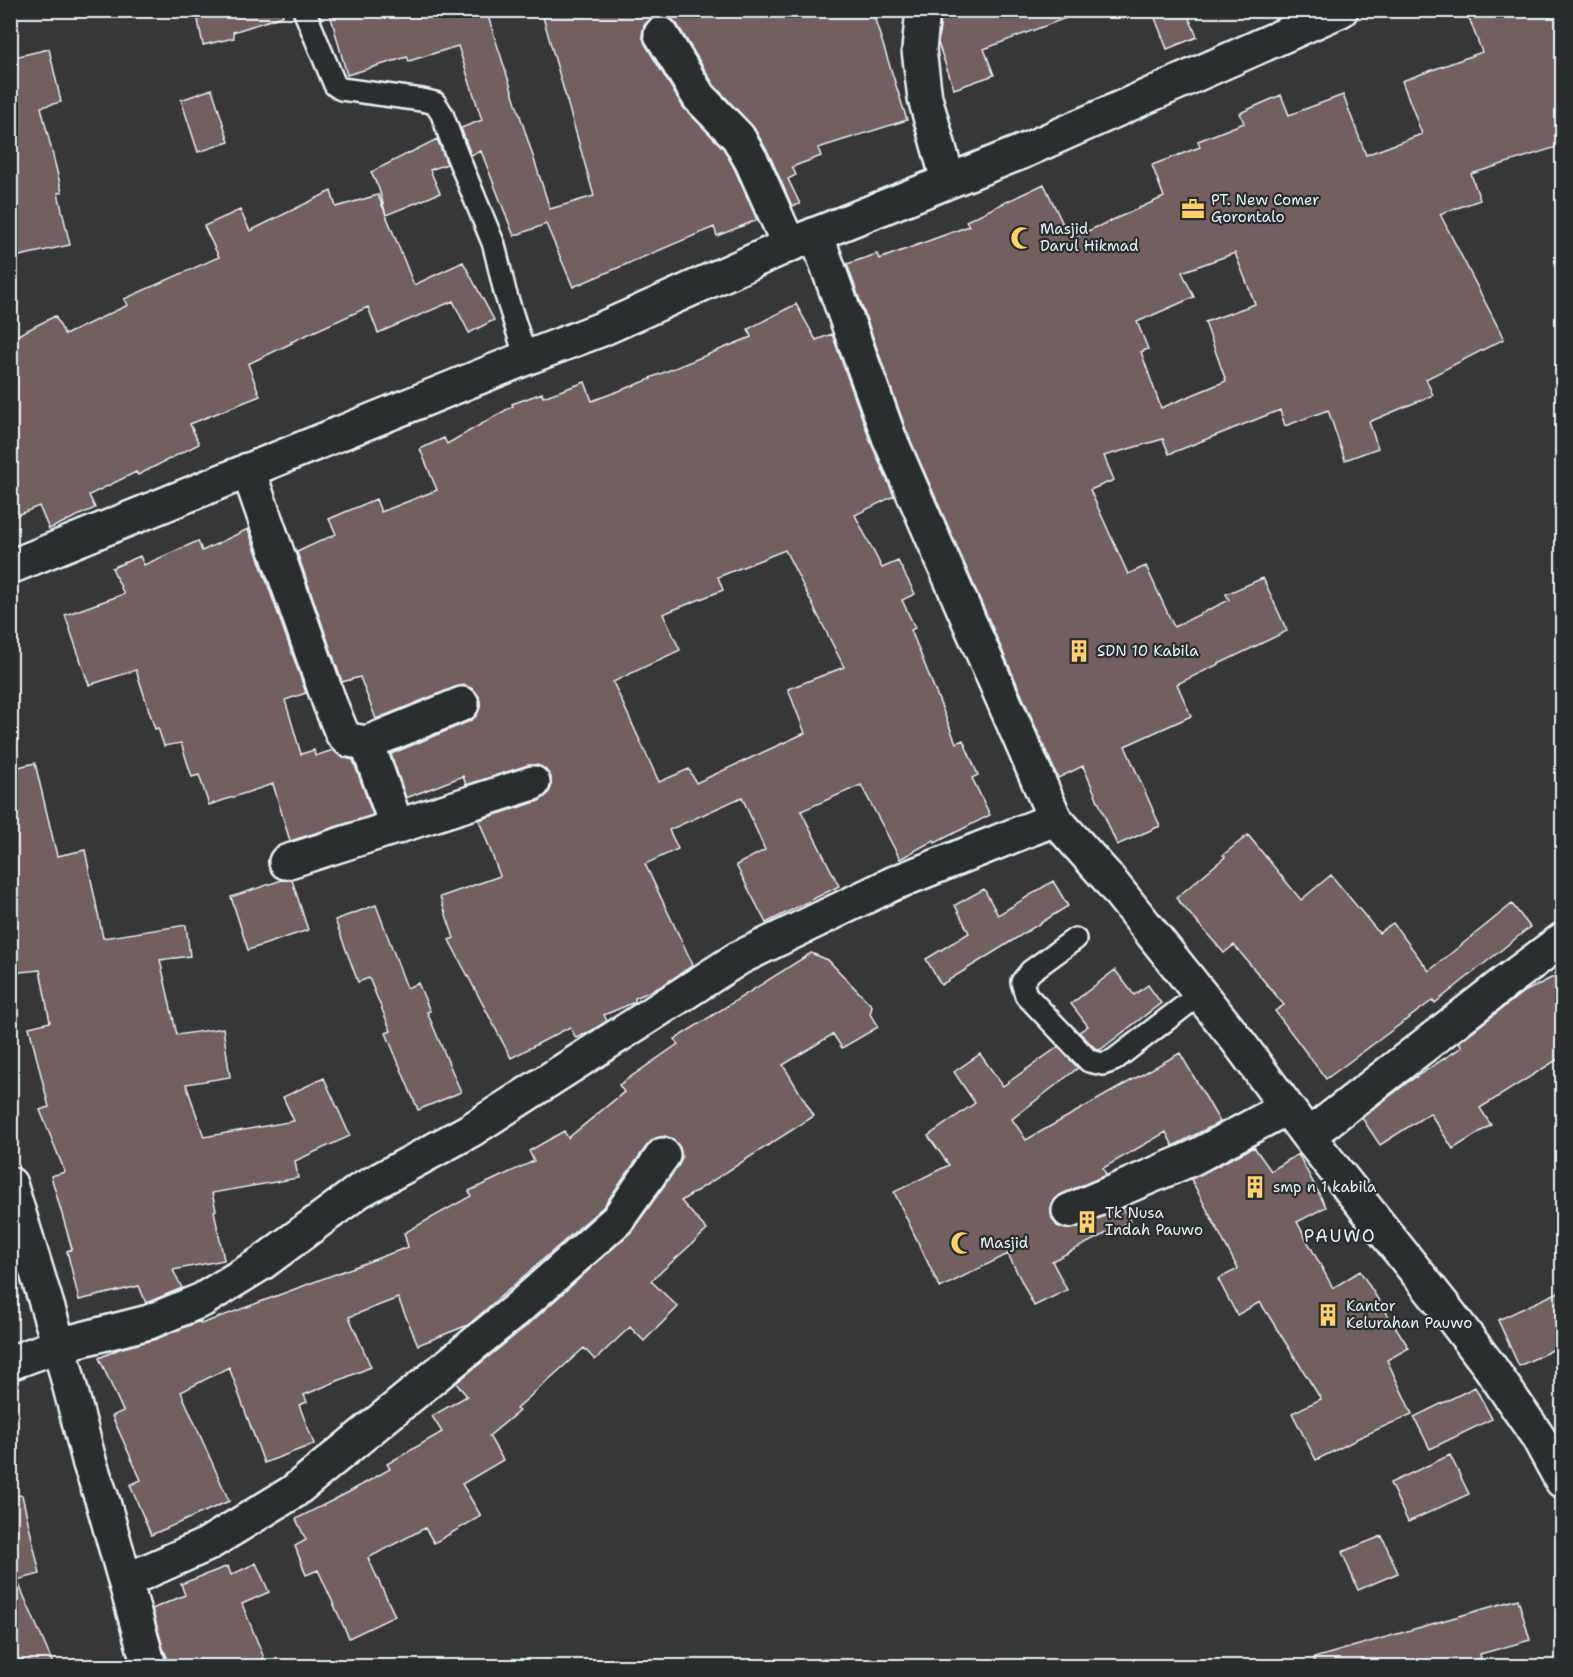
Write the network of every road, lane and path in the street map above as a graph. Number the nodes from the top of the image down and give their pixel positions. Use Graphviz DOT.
graph roads {
  1 [pos="304,10"];
  2 [pos="922,10"];
  3 [pos="1341,10"];
  4 [pos="661,34"];
  5 [pos="948,180"];
  6 [pos="802,239"];
  7 [pos="526,358"];
  8 [pos="248,470"];
  9 [pos="10,567"];
  10 [pos="462,704"];
  11 [pos="367,743"];
  12 [pos="533,783"];
  13 [pos="1055,819"];
  14 [pos="397,826"];
  15 [pos="286,862"];
  16 [pos="1075,939"];
  17 [pos="1563,940"];
  18 [pos="1200,994"];
  19 [pos="1286,1108"];
  20 [pos="1308,1136"];
  21 [pos="663,1155"];
  22 [pos="10,1184"];
  23 [pos="1068,1210"];
  24 [pos="59,1345"];
  25 [pos="10,1363"];
  26 [pos="1563,1481"];
  27 [pos="125,1581"];
  28 [pos="149,1666"];
  1 -- 7 [label="lane"];
  2 -- 5 [label="street"];
  3 -- 5 [label="street"];
  4 -- 6 [label="street"];
  5 -- 6 [label="street"];
  6 -- 7 [label="street"];
  6 -- 13 [label="street"];
  7 -- 8 [label="street"];
  8 -- 9 [label="street"];
  8 -- 11 [label="street"];
  10 -- 11 [label="street"];
  11 -- 14 [label="street"];
  12 -- 14 [label="street"];
  13 -- 18 [label="street"];
  13 -- 24 [label="street"];
  14 -- 15 [label="street"];
  16 -- 18 [label="lane"];
  17 -- 20 [label="street"];
  18 -- 19 [label="street"];
  19 -- 20 [label="street"];
  19 -- 23 [label="street"];
  20 -- 26 [label="street"];
  21 -- 27 [label="street"];
  22 -- 24 [label="street"];
  24 -- 25 [label="street"];
  24 -- 27 [label="street"];
  27 -- 28 [label="street"];
}
